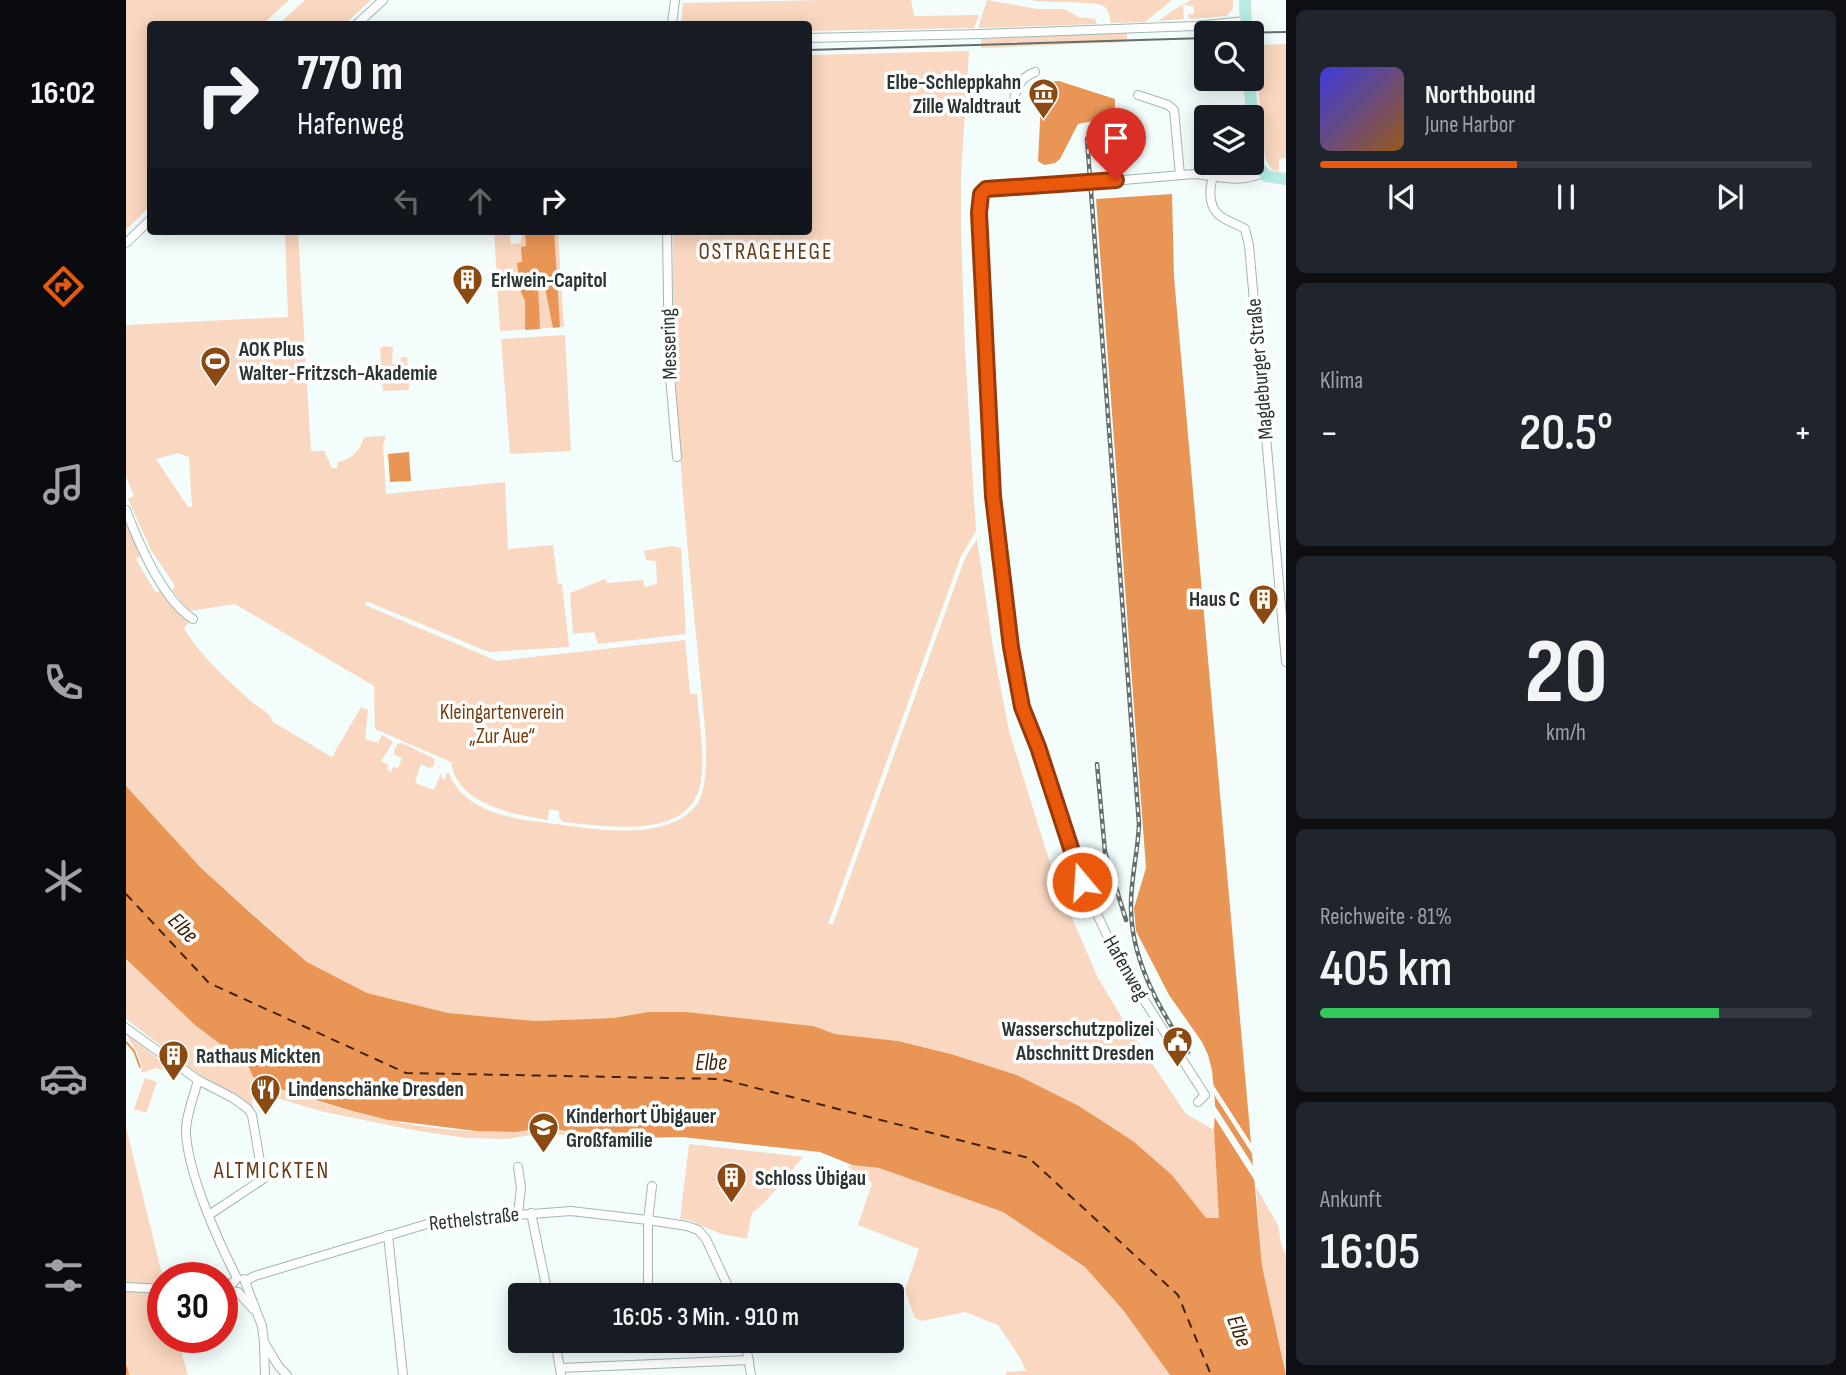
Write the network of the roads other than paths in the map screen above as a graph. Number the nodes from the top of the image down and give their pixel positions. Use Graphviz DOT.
graph roads {
  1 [pos="383,0"];
  2 [pos="675,0"];
  3 [pos="1242,0"];
  4 [pos="360,21"];
  5 [pos="672,21"];
  6 [pos="1244,21"];
  7 [pos="1194,25"];
  8 [pos="812,38"];
  9 [pos="1035,72"];
  10 [pos="1138,95"];
  11 [pos="1012,110"];
  12 [pos="1264,172"];
  13 [pos="1180,175"];
  14 [pos="1214,175"];
  15 [pos="1250,175"];
  16 [pos="1212,178"];
  17 [pos="1286,179"];
  18 [pos="147,223"];
  19 [pos="667,235"];
  20 [pos="126,243"];
  21 [pos="677,457"];
  22 [pos="126,510"];
  23 [pos="193,619"];
  24 [pos="1286,662"];
  25 [pos="126,1028"];
  26 [pos="198,1080"];
  27 [pos="1198,1102"];
  28 [pos="518,1167"];
  29 [pos="652,1186"];
  30 [pos="531,1213"];
  31 [pos="209,1214"];
  32 [pos="518,1214"];
  33 [pos="648,1220"];
  34 [pos="388,1235"];
  35 [pos="546,1283"];
  36 [pos="648,1283"];
  37 [pos="726,1283"];
  38 [pos="239,1285"];
  39 [pos="126,1287"];
  40 [pos="147,1288"];
  41 [pos="264,1342"];
  42 [pos="557,1353"];
  43 [pos="748,1353"];
  44 [pos="749,1360"];
  45 [pos="276,1371"];
  46 [pos="560,1371"];
  47 [pos="265,1375"];
  48 [pos="287,1375"];
  49 [pos="403,1375"];
  50 [pos="751,1375"];
  1 -- 4 [label="street"];
  2 -- 5 [label="street"];
  3 -- 6 [label="main road"];
  7 -- 8 [label="street"];
  9 -- 11 [label="street"];
  10 -- 13 [label="street"];
  12 -- 17 [label="main road"];
  13 -- 16 [label="street, Hafenweg"];
  13 -- 27 [label="street, Hafenweg"];
  14 -- 16 [label="street"];
  15 -- 16 [label="street"];
  16 -- 24 [label="street, Magdeburger Straße"];
  18 -- 20 [label="street"];
  19 -- 21 [label="street, Messering"];
  22 -- 23 [label="street"];
  25 -- 26 [label="street"];
  26 -- 31 [label="street"];
  26 -- 31 [label="street"];
  28 -- 32 [label="street"];
  29 -- 33 [label="street"];
  30 -- 32 [label="street, Rethelstraße"];
  30 -- 33 [label="street, Rethelstraße"];
  30 -- 35 [label="street"];
  31 -- 38 [label="street"];
  32 -- 34 [label="street, Rethelstraße"];
  33 -- 36 [label="street"];
  33 -- 37 [label="street, Rethelstraße"];
  34 -- 38 [label="street, Rethelstraße"];
  34 -- 49 [label="street"];
  38 -- 41 [label="street"];
  39 -- 40 [label="street"];
  41 -- 45 [label="street"];
  41 -- 47 [label="street"];
  42 -- 46 [label="street"];
  43 -- 44 [label="street"];
  44 -- 46 [label="street"];
  44 -- 50 [label="street"];
  45 -- 48 [label="street"];
}
